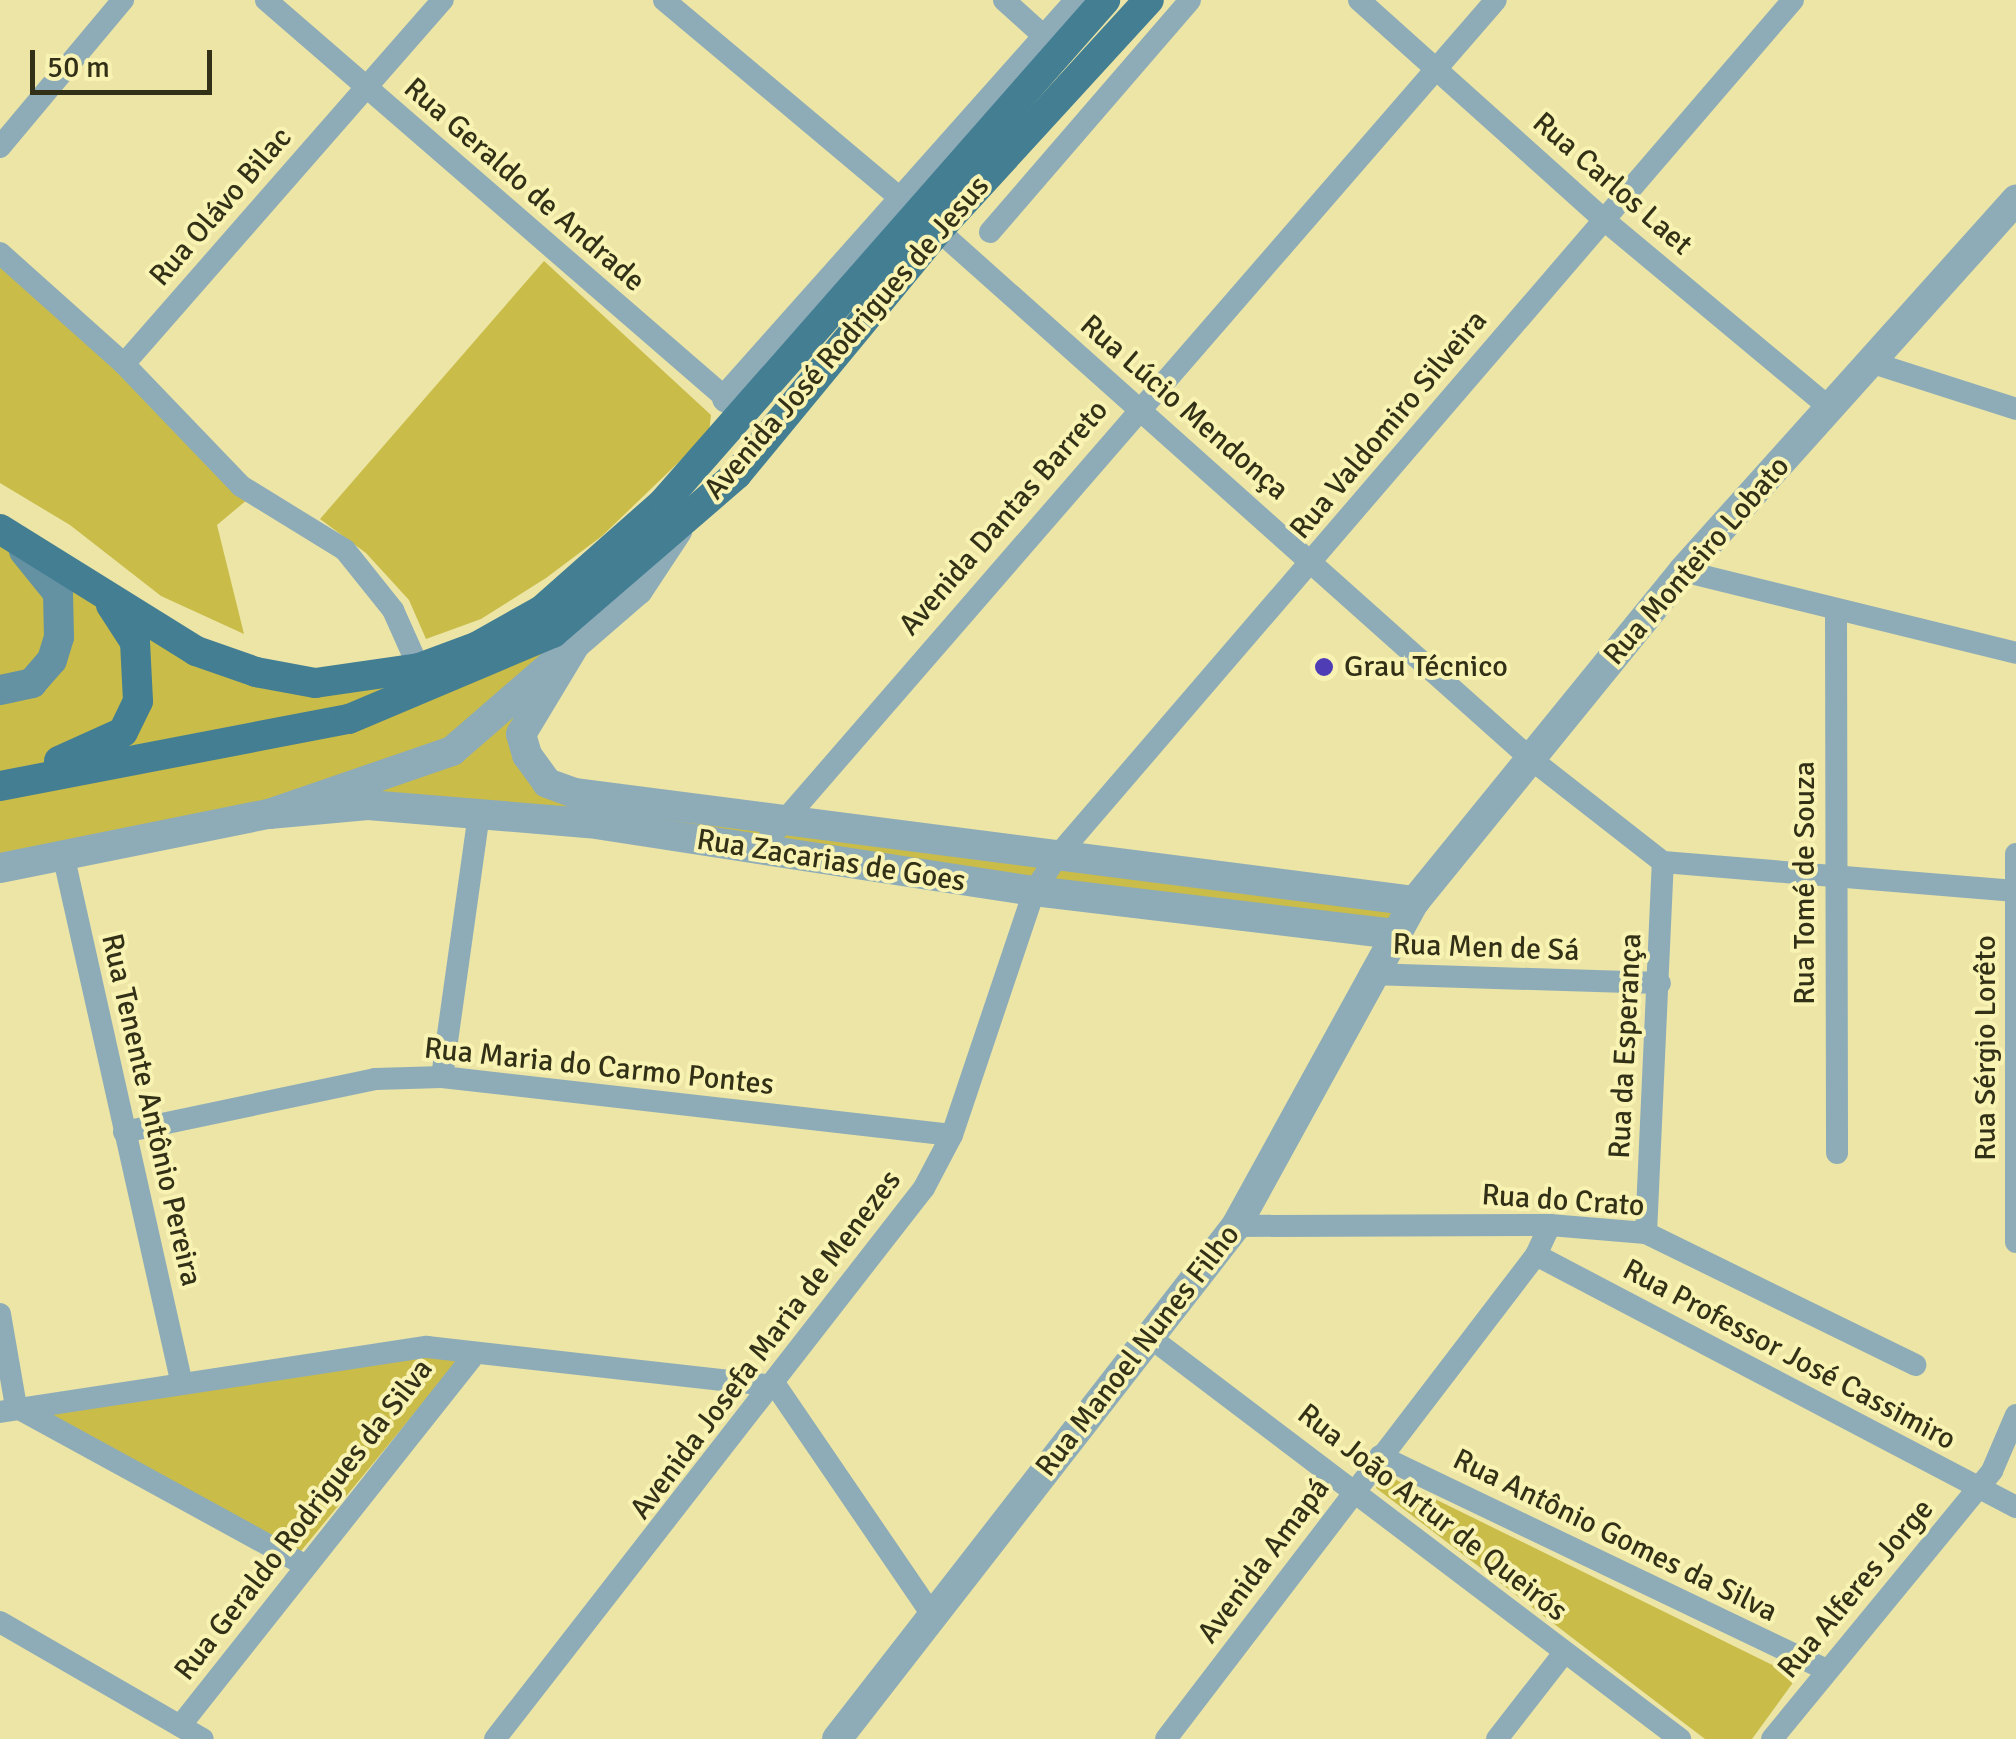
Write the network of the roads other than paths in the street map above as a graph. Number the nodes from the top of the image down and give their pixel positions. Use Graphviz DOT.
graph roads {
  1 [pos="124,0"];
  2 [pos="266,0"];
  3 [pos="442,0"];
  4 [pos="664,0"];
  5 [pos="1004,0"];
  6 [pos="1081,0"];
  7 [pos="1106,0"];
  8 [pos="1149,0"];
  9 [pos="1190,0"];
  10 [pos="1359,0"];
  11 [pos="1496,0"];
  12 [pos="1793,0"];
  13 [pos="1047,39"];
  14 [pos="1436,70"];
  15 [pos="364,87"];
  16 [pos="0,147"];
  17 [pos="2016,200"];
  18 [pos="920,214"];
  19 [pos="1603,218"];
  20 [pos="990,232"];
  21 [pos="0,253"];
  22 [pos="1870,362"];
  23 [pos="124,364"];
  24 [pos="736,406"];
  25 [pos="1830,408"];
  26 [pos="2016,408"];
  27 [pos="1139,409"];
  28 [pos="682,524"];
  29 [pos="5,532"];
  30 [pos="1313,561"];
  31 [pos="1683,571"];
  32 [pos="86,580"];
  33 [pos="1836,613"];
  34 [pos="579,638"];
  35 [pos="2016,652"];
  36 [pos="418,668"];
  37 [pos="0,690"];
  38 [pos="1531,759"];
  39 [pos="10,784"];
  40 [pos="270,814"];
  41 [pos="480,815"];
  42 [pos="783,816"];
  43 [pos="758,851"];
  44 [pos="62,854"];
  45 [pos="1059,854"];
  46 [pos="2016,854"];
  47 [pos="1663,862"];
  48 [pos="0,868"];
  49 [pos="1834,873"];
  50 [pos="1034,891"];
  51 [pos="2016,891"];
  52 [pos="1414,901"];
  53 [pos="1392,934"];
  54 [pos="1370,974"];
  55 [pos="1660,984"];
  56 [pos="442,1076"];
  57 [pos="124,1132"];
  58 [pos="952,1134"];
  59 [pos="1837,1153"];
  60 [pos="1550,1225"];
  61 [pos="1236,1226"];
  62 [pos="2016,1231"];
  63 [pos="1646,1233"];
  64 [pos="2016,1242"];
  65 [pos="1536,1255"];
  66 [pos="0,1314"];
  67 [pos="1148,1335"];
  68 [pos="476,1353"];
  69 [pos="1915,1365"];
  70 [pos="181,1380"];
  71 [pos="776,1386"];
  72 [pos="8,1410"];
  73 [pos="2015,1420"];
  74 [pos="1380,1456"];
  75 [pos="1356,1488"];
  76 [pos="1978,1489"];
  77 [pos="2016,1508"];
  78 [pos="303,1564"];
  79 [pos="934,1618"];
  80 [pos="0,1622"];
  81 [pos="1564,1653"];
  82 [pos="1824,1670"];
  83 [pos="180,1726"];
  84 [pos="203,1739"];
  85 [pos="495,1739"];
  86 [pos="838,1739"];
  87 [pos="1166,1739"];
  88 [pos="1496,1739"];
  89 [pos="1680,1739"];
  90 [pos="1772,1739"];
  1 -- 16 [label="street"];
  2 -- 15 [label="street, Rua Geraldo de Andrade"];
  3 -- 15 [label="street, Rua Olávo Bilac"];
  4 -- 18 [label="street, Rua Lúcio Mendonça"];
  5 -- 13 [label="street"];
  6 -- 13 [label="street, Avenida José Rodrigues de Jesus"];
  7 -- 18 [label="main road, Avenida José Rodrigues de Jesus"];
  8 -- 18 [label="main road, Avenida José Rodrigues de Jesus"];
  9 -- 20 [label="street, Avenida José Rodrigues de Jesus"];
  10 -- 14 [label="street, Rua Carlos Laet"];
  11 -- 14 [label="street, Avenida Dantas Barreto"];
  12 -- 19 [label="street, Rua Valdomiro Silveira"];
  13 -- 18 [label="street, Avenida José Rodrigues de Jesus"];
  14 -- 19 [label="street, Rua Carlos Laet"];
  14 -- 27 [label="street, Avenida Dantas Barreto"];
  15 -- 23 [label="street, Rua Olávo Bilac"];
  15 -- 24 [label="street, Rua Geraldo de Andrade"];
  17 -- 22 [label="street, Rua Monteiro Lobato"];
  18 -- 24 [label="main road, Avenida José Rodrigues de Jesus"];
  18 -- 27 [label="street, Rua Lúcio Mendonça"];
  18 -- 28 [label="main road, Avenida José Rodrigues de Jesus"];
  19 -- 25 [label="street, Rua Carlos Laet"];
  19 -- 30 [label="street, Rua Valdomiro Silveira"];
  21 -- 23 [label="street"];
  22 -- 25 [label="street, Rua Monteiro Lobato"];
  22 -- 26 [label="street"];
  23 -- 36 [label="street"];
  24 -- 36 [label="main road, Avenida José Rodrigues de Jesus"];
  25 -- 31 [label="street, Rua Monteiro Lobato"];
  27 -- 30 [label="street, Rua Lúcio Mendonça"];
  27 -- 42 [label="street, Avenida Dantas Barreto"];
  28 -- 34 [label="street"];
  28 -- 39 [label="main road, Avenida José Rodrigues de Jesus"];
  29 -- 32 [label="main road, Avenida José Rodrigues de Jesus"];
  29 -- 37 [label="main road"];
  30 -- 38 [label="street, Rua Lúcio Mendonça"];
  30 -- 45 [label="street, Rua Valdomiro Silveira"];
  31 -- 33 [label="street"];
  31 -- 38 [label="street, Rua Monteiro Lobato"];
  32 -- 36 [label="main road, Avenida José Rodrigues de Jesus"];
  32 -- 39 [label="main road"];
  33 -- 35 [label="street"];
  33 -- 49 [label="street, Rua Tomé de Souza"];
  34 -- 40 [label="street"];
  34 -- 42 [label="street, Rua Zacarias de Goes"];
  38 -- 47 [label="street, Rua Lúcio Mendonça"];
  38 -- 52 [label="street, Rua Monteiro Lobato"];
  40 -- 41 [label="street, Rua Zacarias de Goes"];
  40 -- 44 [label="street"];
  41 -- 43 [label="street, Rua Zacarias de Goes"];
  41 -- 56 [label="street"];
  42 -- 43 [label="street, Avenida Dantas Barreto"];
  42 -- 45 [label="street, Rua Zacarias de Goes"];
  43 -- 50 [label="street, Rua Zacarias de Goes"];
  44 -- 48 [label="street"];
  44 -- 57 [label="street, Rua Tenente Antônio Pereira"];
  45 -- 50 [label="street, Rua Valdomiro Silveira"];
  45 -- 52 [label="street, Rua Zacarias de Goes"];
  46 -- 51 [label="street, Rua Sérgio Lorêto"];
  47 -- 49 [label="street"];
  47 -- 55 [label="street, Rua da Esperança"];
  49 -- 51 [label="street"];
  49 -- 59 [label="street, Rua Tomé de Souza"];
  50 -- 53 [label="street, Rua Zacarias de Goes"];
  50 -- 58 [label="street, Avenida Josefa Maria de Menezes"];
  51 -- 62 [label="street, Rua Sérgio Lorêto"];
  52 -- 53 [label="street, Rua Monteiro Lobato"];
  53 -- 54 [label="street, Rua Manoel Nunes Filho"];
  54 -- 55 [label="street, Rua Men de Sá"];
  54 -- 61 [label="street, Rua Manoel Nunes Filho"];
  55 -- 63 [label="street, Rua da Esperança"];
  56 -- 57 [label="street, Rua Maria do Carmo Pontes"];
  56 -- 58 [label="street, Rua Maria do Carmo Pontes"];
  57 -- 70 [label="street, Rua Tenente Antônio Pereira"];
  58 -- 71 [label="street, Avenida Josefa Maria de Menezes"];
  60 -- 61 [label="street, Rua do Crato"];
  60 -- 63 [label="street, Rua do Crato"];
  60 -- 65 [label="street, Avenida Amapá"];
  61 -- 67 [label="street, Rua Manoel Nunes Filho"];
  62 -- 64 [label="street, Rua Sérgio Lorêto"];
  63 -- 69 [label="street, Rua do Crato"];
  65 -- 74 [label="street, Avenida Amapá"];
  65 -- 76 [label="street, Rua Professor José Cassimiro"];
  66 -- 72 [label="street"];
  67 -- 75 [label="street, Rua João Artur de Queirós"];
  67 -- 79 [label="street, Rua Manoel Nunes Filho"];
  68 -- 70 [label="street"];
  68 -- 71 [label="street"];
  68 -- 78 [label="street, Rua Geraldo Rodrigues da Silva"];
  70 -- 72 [label="street"];
  71 -- 79 [label="street"];
  71 -- 85 [label="street, Avenida Josefa Maria de Menezes"];
  72 -- 78 [label="street"];
  73 -- 76 [label="street, Rua Alferes Jorge"];
  74 -- 75 [label="street, Avenida Amapá"];
  74 -- 82 [label="street, Rua Antônio Gomes da Silva"];
  75 -- 81 [label="street, Rua João Artur de Queirós"];
  75 -- 87 [label="street, Avenida Amapá"];
  76 -- 77 [label="street, Rua Professor José Cassimiro"];
  76 -- 82 [label="street, Rua Alferes Jorge"];
  78 -- 83 [label="street, Rua Geraldo Rodrigues da Silva"];
  79 -- 86 [label="street, Rua Manoel Nunes Filho"];
  80 -- 83 [label="street"];
  81 -- 88 [label="street"];
  81 -- 89 [label="street, Rua João Artur de Queirós"];
  82 -- 90 [label="street, Rua Alferes Jorge"];
  83 -- 84 [label="street"];
}
